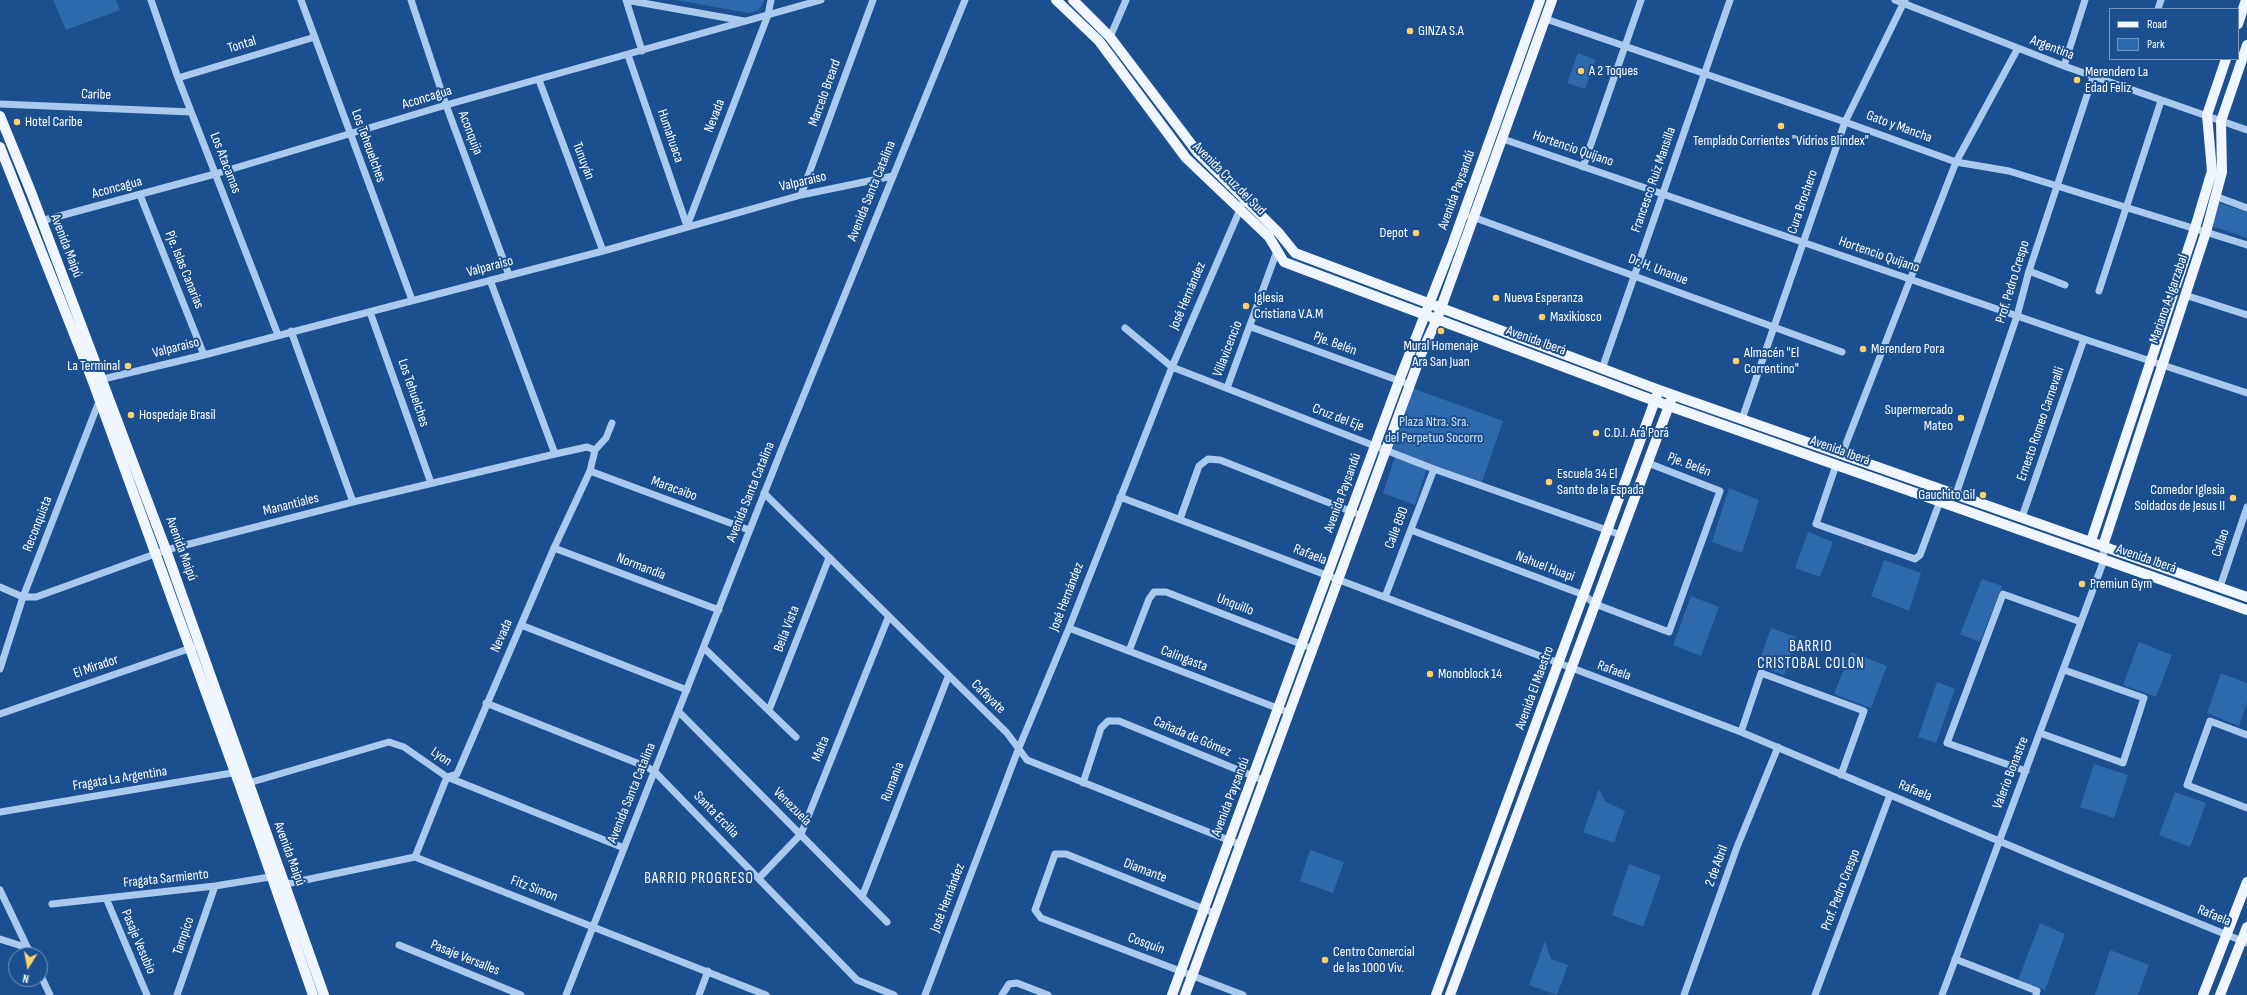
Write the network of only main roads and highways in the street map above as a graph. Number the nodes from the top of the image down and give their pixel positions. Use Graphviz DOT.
graph roads {
  1 [pos="1056,0"];
  2 [pos="1073,0"];
  3 [pos="1540,0"];
  4 [pos="1552,0"];
  5 [pos="2246,0"];
  6 [pos="2239,21"];
  7 [pos="2246,51"];
  8 [pos="2226,60"];
  9 [pos="0,116"];
  10 [pos="0,147"];
  11 [pos="1430,304"];
  12 [pos="1441,308"];
  13 [pos="1426,315"];
  14 [pos="1437,319"];
  15 [pos="97,381"];
  16 [pos="1659,390"];
  17 [pos="1673,395"];
  18 [pos="104,398"];
  19 [pos="1655,401"];
  20 [pos="1669,406"];
  21 [pos="2091,541"];
  22 [pos="2103,546"];
  23 [pos="2247,597"];
  24 [pos="2247,610"];
  25 [pos="240,772"];
  26 [pos="280,879"];
  27 [pos="2247,882"];
  28 [pos="2247,927"];
  29 [pos="2244,942"];
  30 [pos="313,995"];
  31 [pos="324,995"];
  32 [pos="1172,995"];
  33 [pos="1185,995"];
  34 [pos="1436,995"];
  35 [pos="1450,995"];
  36 [pos="2203,995"];
  37 [pos="2220,995"];
  1 -- 13 [label="main road, Avenida Cruz del Sud"];
  2 -- 11 [label="main road, Avenida Cruz del Sud"];
  3 -- 11 [label="main road, Avenida Paysandú"];
  4 -- 12 [label="main road, Avenida Paysandú"];
  5 -- 6 [label="main road"];
  7 -- 22 [label="main road, Mariano A. Igarzabal"];
  8 -- 21 [label="main road, Mariano A. Igarzabal"];
  9 -- 15 [label="main road, Avenida Maipú"];
  10 -- 15 [label="main road, Avenida Maipú"];
  11 -- 12 [label="main road, Avenida Iberá"];
  11 -- 13 [label="main road, Avenida Paysandú"];
  12 -- 14 [label="main road, Avenida Paysandú"];
  12 -- 16 [label="main road, Avenida Iberá"];
  13 -- 14 [label="main road, Avenida Iberá"];
  13 -- 32 [label="main road, Avenida Paysandú"];
  14 -- 19 [label="main road, Avenida Iberá"];
  14 -- 33 [label="main road, Avenida Paysandú"];
  15 -- 18 [label="main road, Avenida Maipú"];
  16 -- 17 [label="main road, Avenida Iberá"];
  16 -- 19 [label="main road, Avenida El Maestro"];
  17 -- 20 [label="main road, Avenida El Maestro"];
  17 -- 21 [label="main road, Avenida Iberá"];
  18 -- 25 [label="main road, Avenida Maipú"];
  18 -- 25 [label="main road, Avenida Maipú"];
  19 -- 20 [label="main road, Avenida Iberá"];
  19 -- 34 [label="main road, Avenida El Maestro"];
  20 -- 24 [label="main road, Avenida Iberá"];
  20 -- 35 [label="main road, Avenida El Maestro"];
  21 -- 22 [label="main road, Avenida Iberá"];
  22 -- 23 [label="main road, Avenida Iberá"];
  25 -- 26 [label="main road, Avenida Maipú"];
  26 -- 30 [label="main road, Avenida Maipú"];
  26 -- 31 [label="main road, Avenida Maipú"];
  27 -- 36 [label="main road"];
  28 -- 29 [label="main road"];
  29 -- 37 [label="main road"];
}
